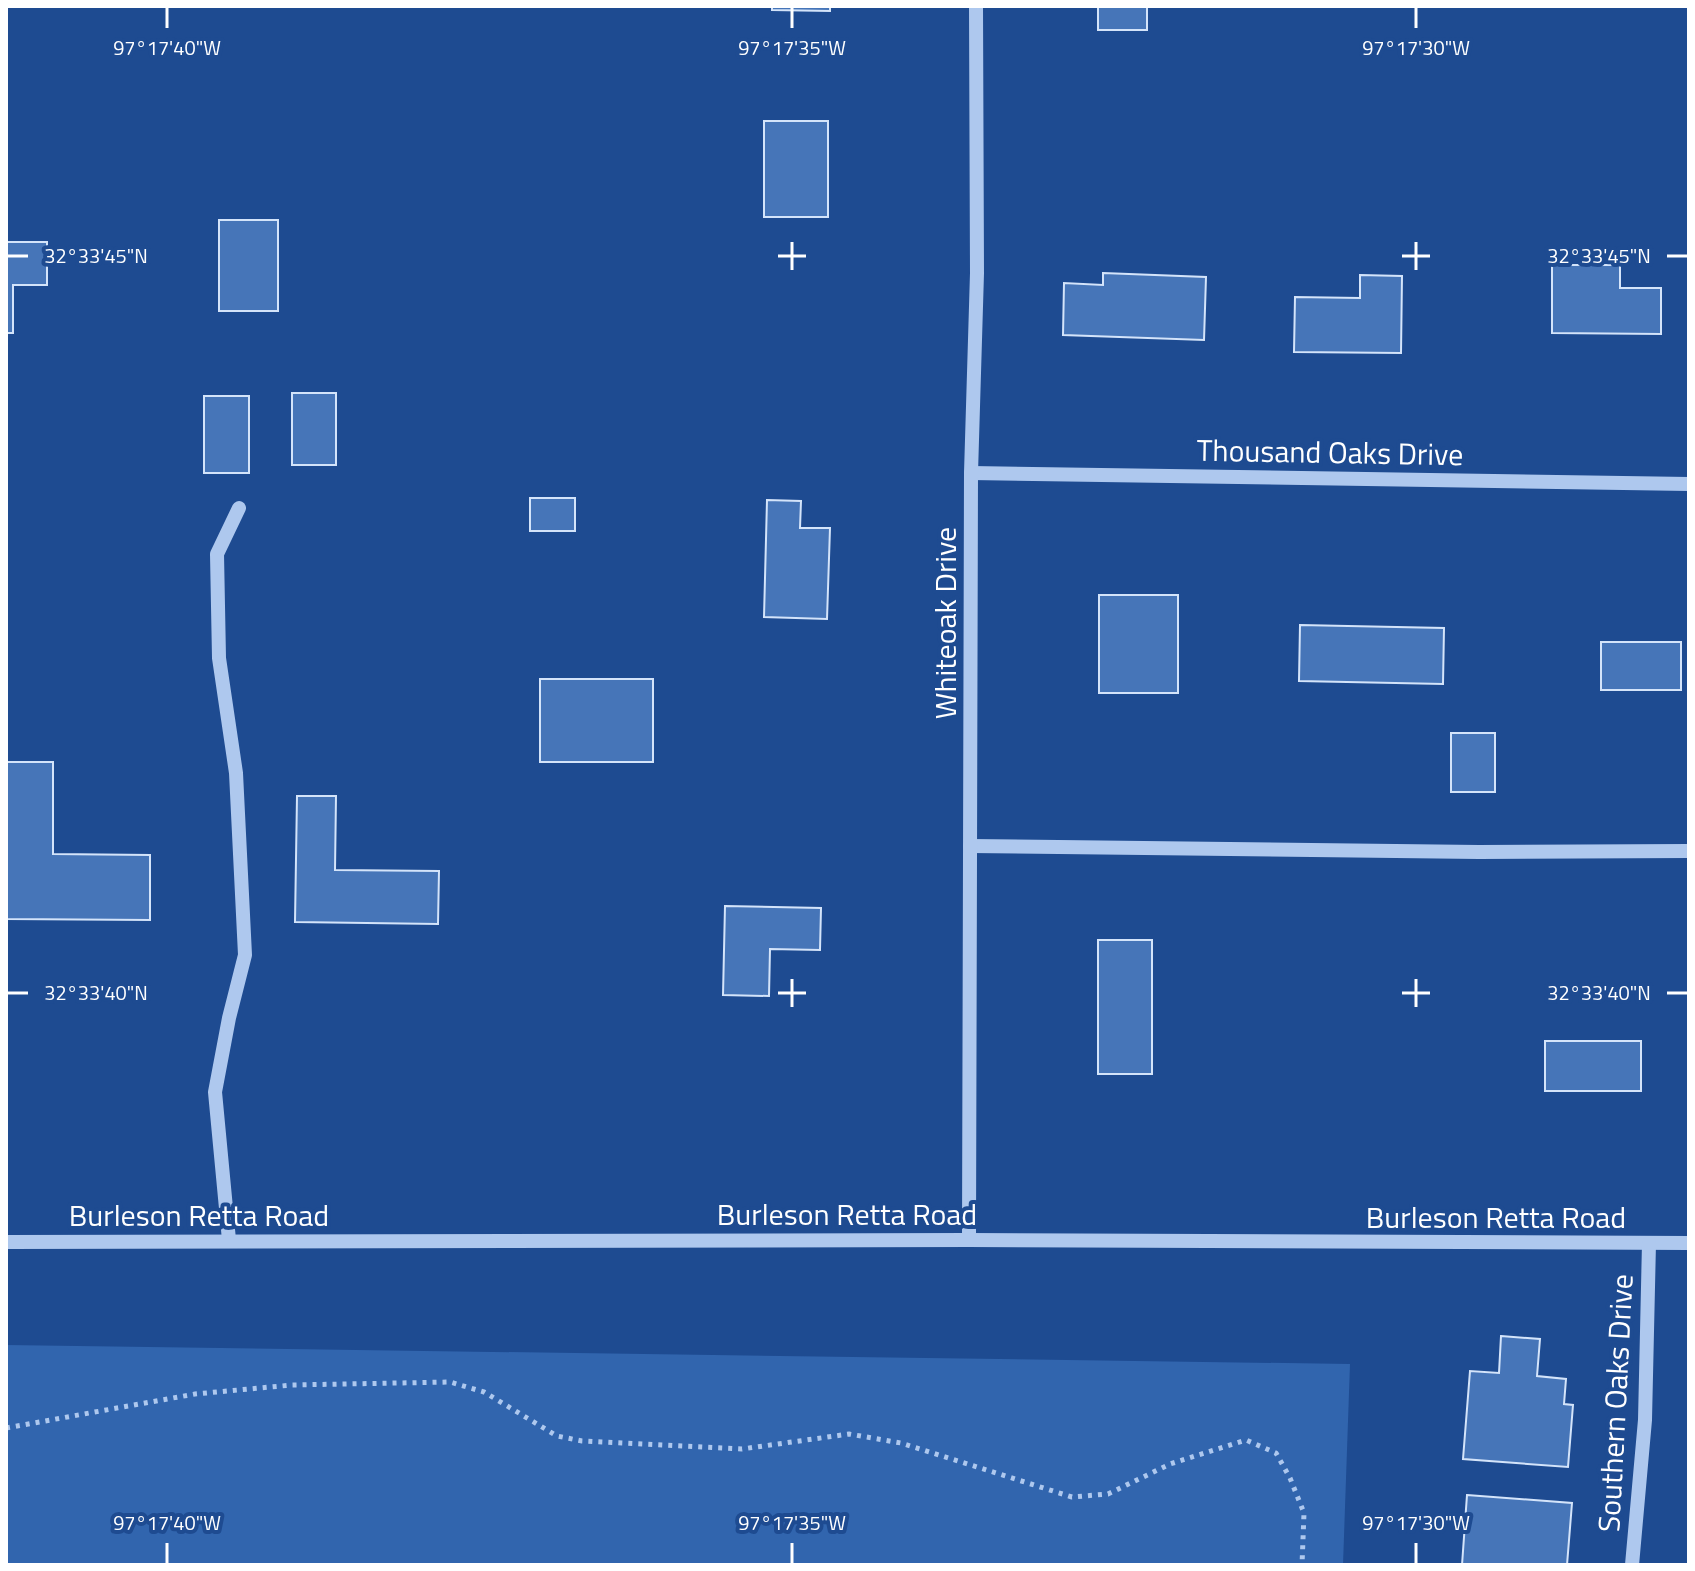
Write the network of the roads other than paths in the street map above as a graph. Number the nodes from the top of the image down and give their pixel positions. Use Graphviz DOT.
graph roads {
  1 [pos="976,6"];
  2 [pos="971,473"];
  3 [pos="1689,484"];
  4 [pos="239,508"];
  5 [pos="970,846"];
  6 [pos="1689,851"];
  7 [pos="229,1240"];
  8 [pos="969,1240"];
  9 [pos="6,1242"];
  10 [pos="1649,1243"];
  11 [pos="1689,1243"];
  12 [pos="1632,1565"];
  1 -- 2 [label="street, Whiteoak Drive"];
  2 -- 3 [label="street, Thousand Oaks Drive"];
  2 -- 5 [label="street, Whiteoak Drive"];
  4 -- 7 [label="street"];
  5 -- 6 [label="street"];
  5 -- 8 [label="street, Whiteoak Drive"];
  7 -- 8 [label="street, Burleson Retta Road"];
  7 -- 9 [label="street, Burleson Retta Road"];
  8 -- 10 [label="street, Burleson Retta Road"];
  10 -- 11 [label="street, Burleson Retta Road"];
  10 -- 12 [label="street, Southern Oaks Drive"];
}
